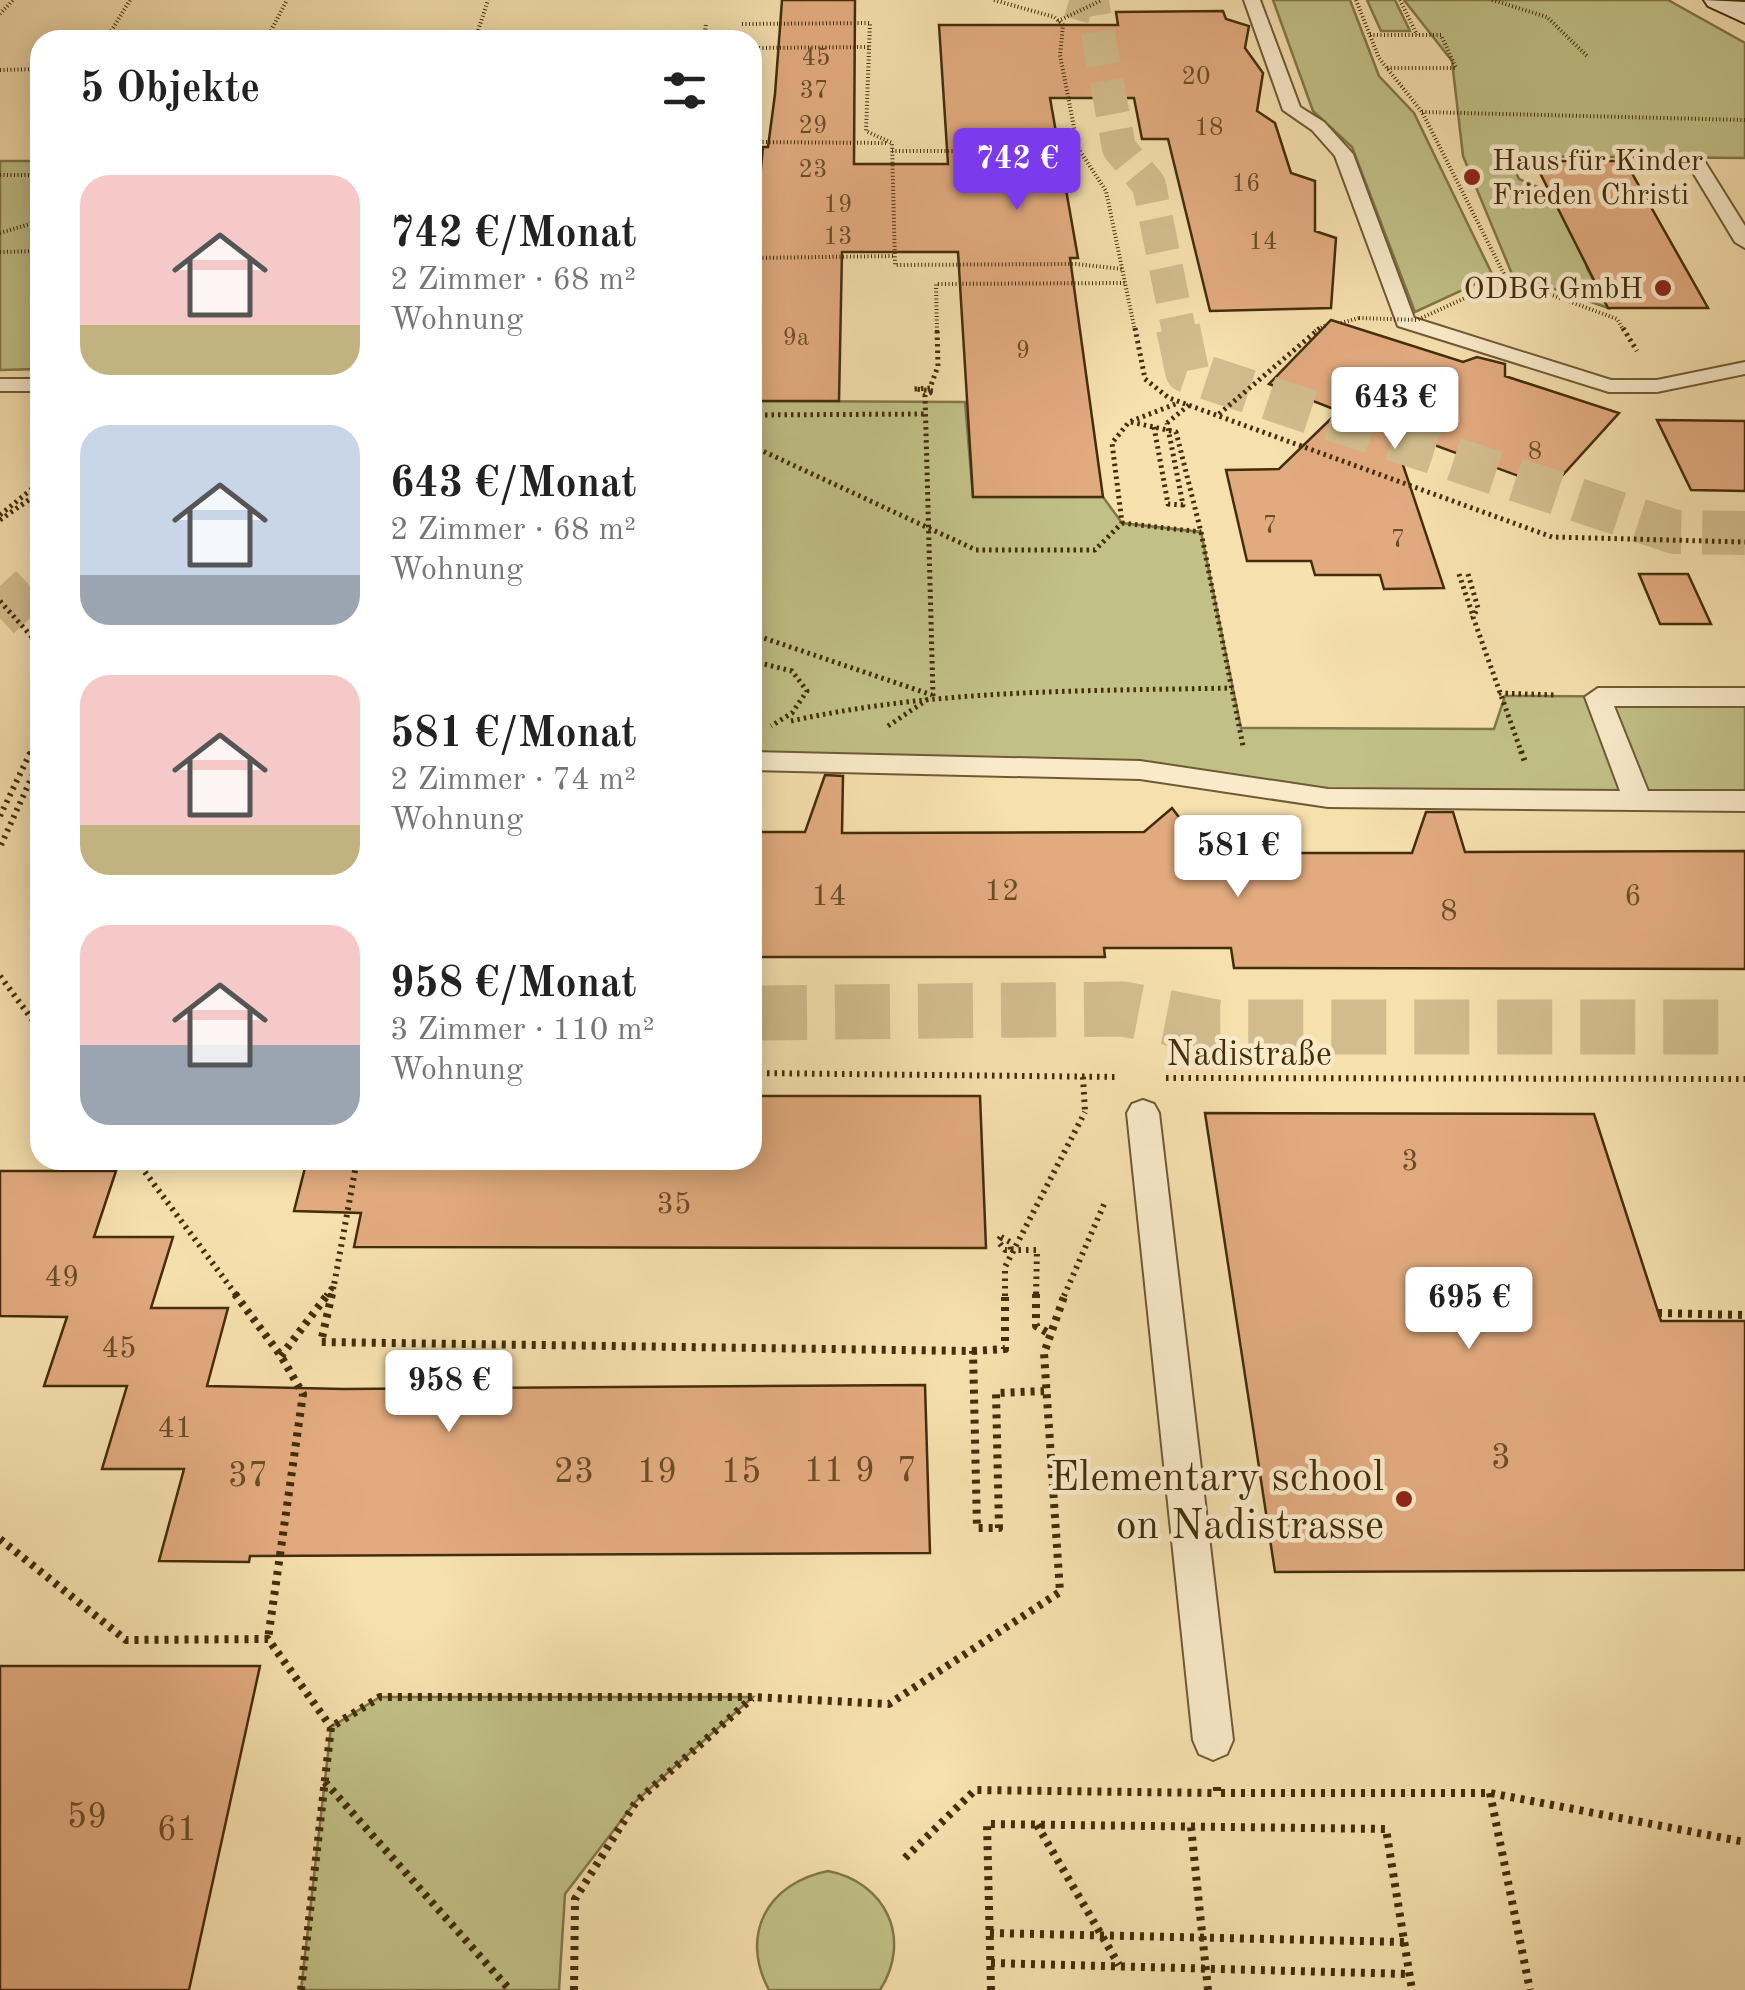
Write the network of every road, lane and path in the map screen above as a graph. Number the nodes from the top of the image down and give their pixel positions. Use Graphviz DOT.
graph roads {
  1 [pos="13,0"];
  2 [pos="130,0"];
  3 [pos="287,0"];
  4 [pos="488,0"];
  5 [pos="994,0"];
  6 [pos="1102,0"];
  7 [pos="1252,0"];
  8 [pos="1356,0"];
  9 [pos="1400,0"];
  10 [pos="1492,0"];
  11 [pos="1719,0"];
  12 [pos="0,14"];
  13 [pos="1745,14"];
  14 [pos="1058,21"];
  15 [pos="706,24"];
  16 [pos="742,24"];
  17 [pos="112,30"];
  18 [pos="271,30"];
  19 [pos="478,30"];
  20 [pos="705,30"];
  21 [pos="1370,35"];
  22 [pos="1416,35"];
  23 [pos="871,47"];
  24 [pos="762,48"];
  25 [pos="1587,56"];
  26 [pos="1386,68"];
  27 [pos="30,69"];
  28 [pos="0,70"];
  29 [pos="1422,112"];
  30 [pos="1745,120"];
  31 [pos="762,142"];
  32 [pos="892,143"];
  33 [pos="1064,148"];
  34 [pos="1010,151"];
  35 [pos="1047,151"];
  36 [pos="892,152"];
  37 [pos="1698,166"];
  38 [pos="0,175"];
  39 [pos="30,175"];
  40 [pos="30,224"];
  41 [pos="0,233"];
  42 [pos="1745,242"];
  43 [pos="30,251"];
  44 [pos="0,252"];
  45 [pos="895,256"];
  46 [pos="762,258"];
  47 [pos="1122,269"];
  48 [pos="1503,280"];
  49 [pos="1125,283"];
  50 [pos="1617,318"];
  51 [pos="1341,323"];
  52 [pos="1326,326"];
  53 [pos="1745,368"];
  54 [pos="30,385"];
  55 [pos="0,386"];
  56 [pos="1181,402"];
  57 [pos="1189,405"];
  58 [pos="926,414"];
  59 [pos="762,415"];
  60 [pos="1218,415"];
  61 [pos="1130,422"];
  62 [pos="1154,427"];
  63 [pos="762,451"];
  64 [pos="30,491"];
  65 [pos="30,498"];
  66 [pos="0,517"];
  67 [pos="1122,522"];
  68 [pos="928,530"];
  69 [pos="1201,532"];
  70 [pos="1745,542"];
  71 [pos="1459,574"];
  72 [pos="1468,574"];
  73 [pos="0,600"];
  74 [pos="1473,617"];
  75 [pos="30,634"];
  76 [pos="762,637"];
  77 [pos="762,662"];
  78 [pos="1232,688"];
  79 [pos="1498,692"];
  80 [pos="933,696"];
  81 [pos="1598,697"];
  82 [pos="1745,697"];
  83 [pos="30,753"];
  84 [pos="762,761"];
  85 [pos="30,781"];
  86 [pos="1252,788"];
  87 [pos="1540,800"];
  88 [pos="1638,801"];
  89 [pos="1745,801"];
  90 [pos="0,816"];
  91 [pos="0,846"];
  92 [pos="0,976"];
  93 [pos="30,1016"];
  94 [pos="762,1073"];
  95 [pos="1083,1077"];
  96 [pos="1156,1078"];
  97 [pos="1745,1079"];
  98 [pos="1140,1095"];
  99 [pos="143,1170"];
  100 [pos="355,1170"];
  101 [pos="1111,1186"];
  102 [pos="1013,1251"];
  103 [pos="334,1285"];
  104 [pos="1658,1313"];
  105 [pos="1745,1315"];
  106 [pos="1048,1333"];
  107 [pos="972,1351"];
  108 [pos="280,1356"];
  109 [pos="1044,1391"];
  110 [pos="0,1539"];
  111 [pos="268,1639"];
  112 [pos="752,1697"];
  113 [pos="331,1727"];
  114 [pos="1213,1740"];
  115 [pos="324,1781"];
  116 [pos="1217,1793"];
  117 [pos="1490,1793"];
  118 [pos="1036,1824"];
  119 [pos="1190,1827"];
  120 [pos="1745,1842"];
  121 [pos="904,1858"];
  122 [pos="990,1933"];
  123 [pos="1102,1935"];
  124 [pos="1202,1938"];
  125 [pos="1405,1942"];
  126 [pos="990,1963"];
  127 [pos="1120,1966"];
  128 [pos="1206,1969"];
  129 [pos="1410,1974"];
  130 [pos="301,1990"];
  131 [pos="510,1990"];
  132 [pos="574,1990"];
  133 [pos="991,1990"];
  134 [pos="1208,1990"];
  135 [pos="1412,1990"];
  136 [pos="1530,1990"];
  1 -- 12 [label="path"];
  2 -- 17 [label="path"];
  3 -- 18 [label="path"];
  4 -- 19 [label="path"];
  5 -- 14 [label="path"];
  6 -- 14 [label="path"];
  7 -- 53 [label="lane"];
  8 -- 21 [label="path"];
  9 -- 22 [label="path"];
  10 -- 25 [label="path"];
  11 -- 13 [label="main road"];
  14 -- 47 [label="path"];
  15 -- 20 [label="path"];
  16 -- 23 [label="path"];
  21 -- 22 [label="path"];
  21 -- 26 [label="path"];
  22 -- 26 [label="path"];
  23 -- 24 [label="path"];
  23 -- 32 [label="path"];
  26 -- 29 [label="path"];
  27 -- 28 [label="path"];
  29 -- 30 [label="path"];
  29 -- 48 [label="path"];
  31 -- 32 [label="path"];
  32 -- 36 [label="path"];
  33 -- 34 [label="path"];
  34 -- 35 [label="path"];
  34 -- 36 [label="path"];
  36 -- 45 [label="path"];
  37 -- 42 [label="lane"];
  38 -- 39 [label="path"];
  40 -- 41 [label="path"];
  43 -- 44 [label="path"];
  45 -- 46 [label="path"];
  45 -- 47 [label="path"];
  47 -- 49 [label="path"];
  48 -- 50 [label="path"];
  48 -- 51 [label="path, bridge"];
  49 -- 56 [label="path"];
  49 -- 58 [label="path"];
  52 -- 60 [label="path"];
  54 -- 55 [label="lane"];
  56 -- 57 [label="path"];
  56 -- 61 [label="path"];
  57 -- 60 [label="path"];
  57 -- 62 [label="path, bridge"];
  58 -- 59 [label="path"];
  58 -- 68 [label="path"];
  60 -- 70 [label="path"];
  61 -- 62 [label="path"];
  61 -- 67 [label="path"];
  62 -- 69 [label="path"];
  63 -- 68 [label="path"];
  64 -- 66 [label="path"];
  65 -- 66 [label="path"];
  67 -- 68 [label="path"];
  67 -- 69 [label="path"];
  68 -- 80 [label="path"];
  69 -- 78 [label="path"];
  71 -- 74 [label="path"];
  72 -- 74 [label="path"];
  73 -- 75 [label="path"];
  74 -- 79 [label="path"];
  76 -- 80 [label="path"];
  77 -- 80 [label="path, bridge"];
  78 -- 80 [label="path"];
  78 -- 86 [label="path"];
  79 -- 81 [label="path"];
  79 -- 87 [label="path"];
  81 -- 82 [label="lane"];
  81 -- 88 [label="lane"];
  83 -- 90 [label="path"];
  84 -- 86 [label="lane"];
  85 -- 91 [label="path"];
  86 -- 87 [label="lane"];
  87 -- 88 [label="lane"];
  88 -- 89 [label="lane"];
  92 -- 93 [label="path"];
  94 -- 95 [label="path, Nadistraße"];
  95 -- 98 [label="path, Nadistraße"];
  95 -- 102 [label="path, bridge"];
  96 -- 97 [label="path, Nadistraße"];
  98 -- 114 [label="lane"];
  99 -- 108 [label="path"];
  100 -- 103 [label="path"];
  101 -- 106 [label="path"];
  102 -- 106 [label="path"];
  102 -- 107 [label="path, bridge"];
  103 -- 107 [label="path"];
  103 -- 108 [label="path"];
  104 -- 105 [label="path"];
  106 -- 109 [label="path"];
  107 -- 109 [label="path"];
  108 -- 111 [label="path"];
  109 -- 112 [label="path"];
  110 -- 111 [label="path"];
  111 -- 113 [label="path"];
  112 -- 113 [label="path"];
  112 -- 132 [label="path"];
  113 -- 115 [label="path"];
  114 -- 116 [label="path"];
  115 -- 130 [label="path"];
  115 -- 131 [label="path"];
  116 -- 117 [label="path"];
  116 -- 121 [label="path"];
  117 -- 120 [label="path"];
  117 -- 136 [label="path"];
  118 -- 119 [label="path"];
  118 -- 122 [label="path"];
  118 -- 123 [label="path"];
  119 -- 124 [label="path"];
  119 -- 125 [label="path"];
  122 -- 123 [label="path"];
  122 -- 126 [label="path"];
  123 -- 124 [label="path"];
  123 -- 127 [label="path"];
  124 -- 125 [label="path"];
  124 -- 128 [label="path"];
  125 -- 129 [label="path"];
  126 -- 127 [label="path"];
  126 -- 133 [label="path"];
  127 -- 128 [label="path"];
  128 -- 129 [label="path"];
  128 -- 134 [label="path"];
  129 -- 135 [label="path"];
}
